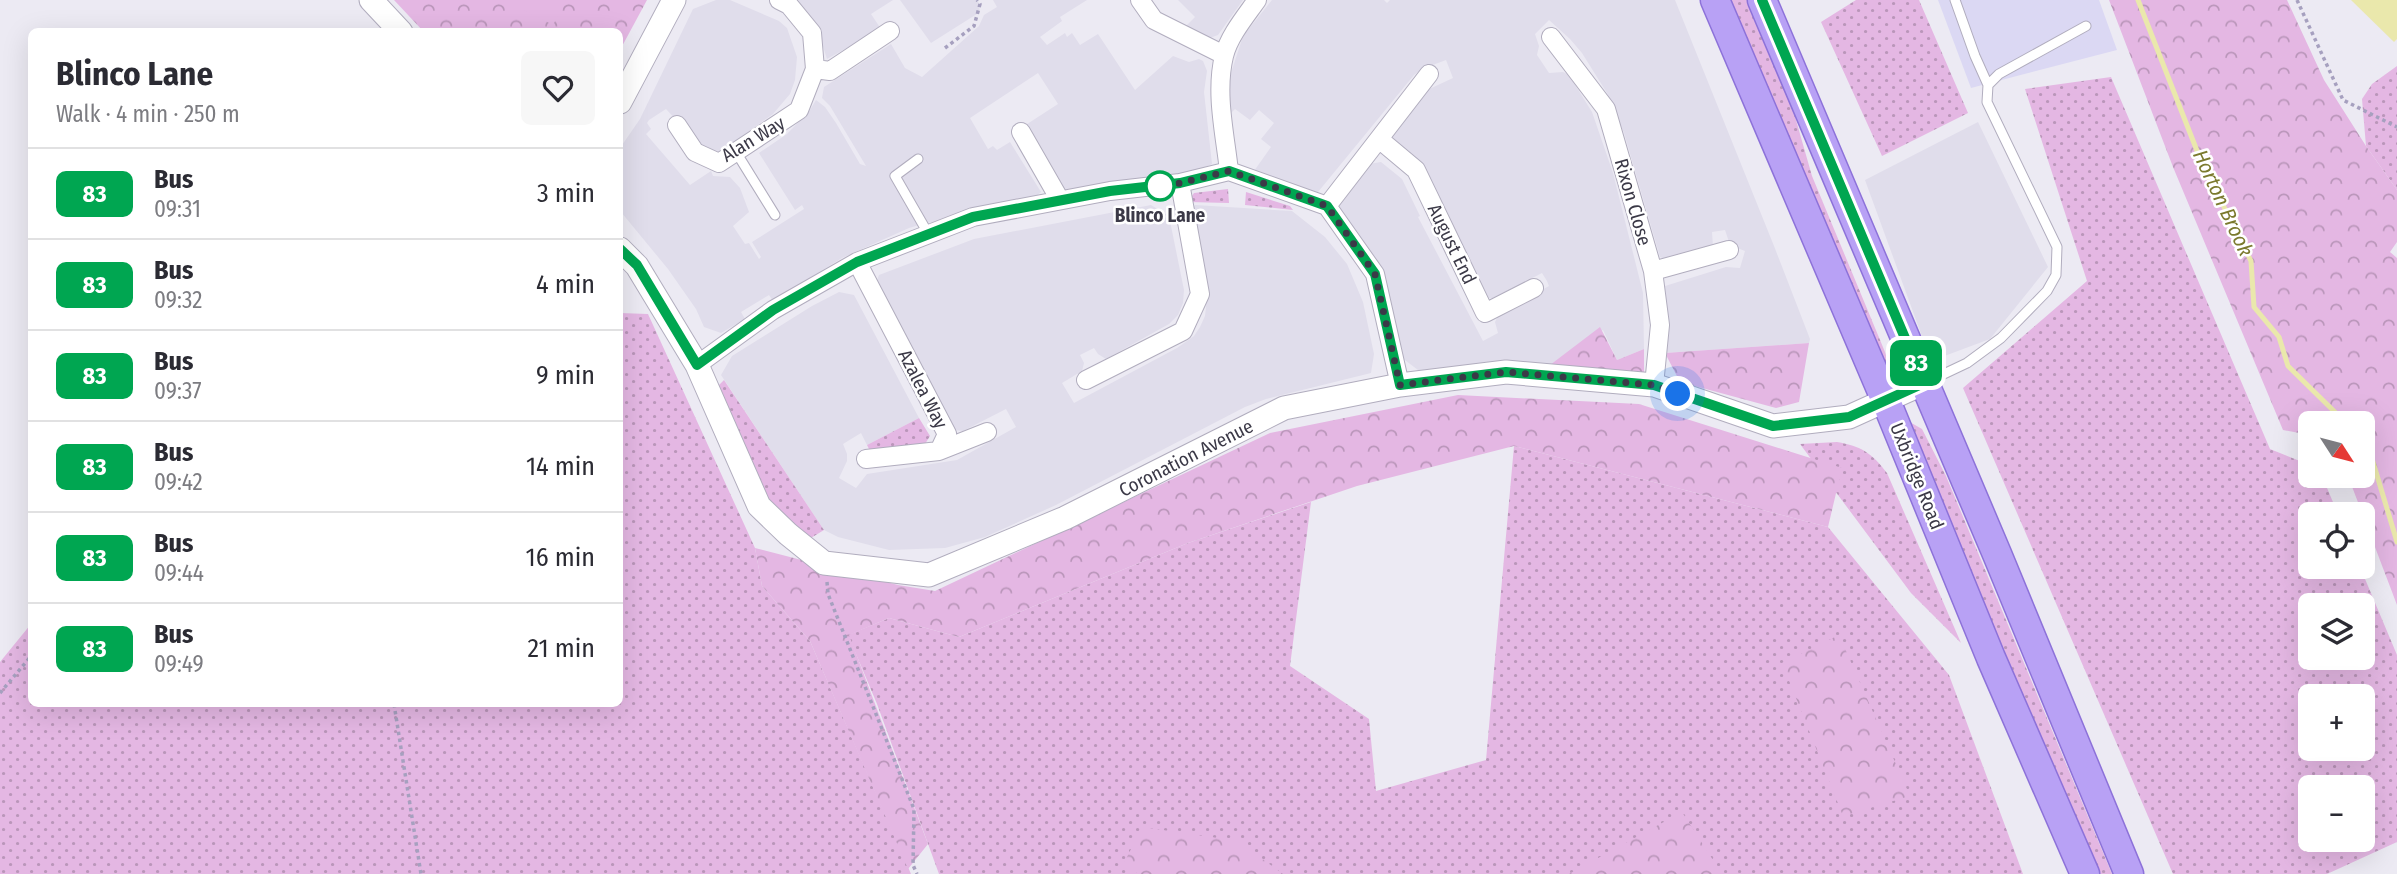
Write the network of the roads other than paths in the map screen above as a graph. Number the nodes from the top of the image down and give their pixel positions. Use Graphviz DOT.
graph roads {
  1 [pos="370,0"];
  2 [pos="674,0"];
  3 [pos="1140,0"];
  4 [pos="1257,0"];
  5 [pos="1716,0"];
  6 [pos="1762,0"];
  7 [pos="1955,0"];
  8 [pos="786,2"];
  9 [pos="2086,26"];
  10 [pos="397,28"];
  11 [pos="890,31"];
  12 [pos="1551,37"];
  13 [pos="1224,55"];
  14 [pos="815,69"];
  15 [pos="1429,74"];
  16 [pos="1988,85"];
  17 [pos="623,96"];
  18 [pos="677,125"];
  19 [pos="1021,132"];
  20 [pos="1379,139"];
  21 [pos="736,152"];
  22 [pos="918,159"];
  23 [pos="1229,171"];
  24 [pos="1180,183"];
  25 [pos="1060,200"];
  26 [pos="1327,206"];
  27 [pos="775,215"];
  28 [pos="929,235"];
  29 [pos="1729,250"];
  30 [pos="623,252"];
  31 [pos="857,262"];
  32 [pos="1653,271"];
  33 [pos="1534,288"];
  34 [pos="697,365"];
  35 [pos="1086,380"];
  36 [pos="1924,383"];
  37 [pos="1400,385"];
  38 [pos="1654,385"];
  39 [pos="1886,401"];
  40 [pos="987,432"];
  41 [pos="939,451"];
  42 [pos="866,459"];
  43 [pos="2085,874"];
  44 [pos="2129,874"];
  1 -- 10 [label="street"];
  2 -- 17 [label="street"];
  3 -- 13 [label="street"];
  4 -- 13 [label="street"];
  5 -- 39 [label="main road, Uxbridge Road"];
  6 -- 36 [label="main road"];
  7 -- 16 [label="lane"];
  8 -- 14 [label="street, Alan Way"];
  9 -- 16 [label="lane"];
  11 -- 14 [label="street"];
  12 -- 32 [label="street, Rixon Close"];
  13 -- 23 [label="street"];
  14 -- 21 [label="street, Alan Way"];
  15 -- 20 [label="street"];
  16 -- 36 [label="lane"];
  18 -- 21 [label="street, Alan Way"];
  19 -- 25 [label="street"];
  20 -- 26 [label="street"];
  20 -- 33 [label="street, August End"];
  21 -- 27 [label="lane"];
  22 -- 28 [label="lane"];
  23 -- 24 [label="street"];
  23 -- 26 [label="street"];
  24 -- 25 [label="street"];
  24 -- 35 [label="street"];
  25 -- 28 [label="street"];
  26 -- 37 [label="street"];
  28 -- 31 [label="street"];
  29 -- 32 [label="street"];
  30 -- 34 [label="street"];
  31 -- 34 [label="street"];
  31 -- 41 [label="street, Azalea Way"];
  32 -- 38 [label="street, Rixon Close"];
  34 -- 37 [label="street, Coronation Avenue"];
  36 -- 39 [label="street, Coronation Avenue"];
  36 -- 44 [label="main road"];
  37 -- 38 [label="street, Coronation Avenue"];
  38 -- 39 [label="street, Coronation Avenue"];
  39 -- 43 [label="main road, Uxbridge Road"];
  40 -- 41 [label="street"];
  41 -- 42 [label="street, Azalea Way"];
}
